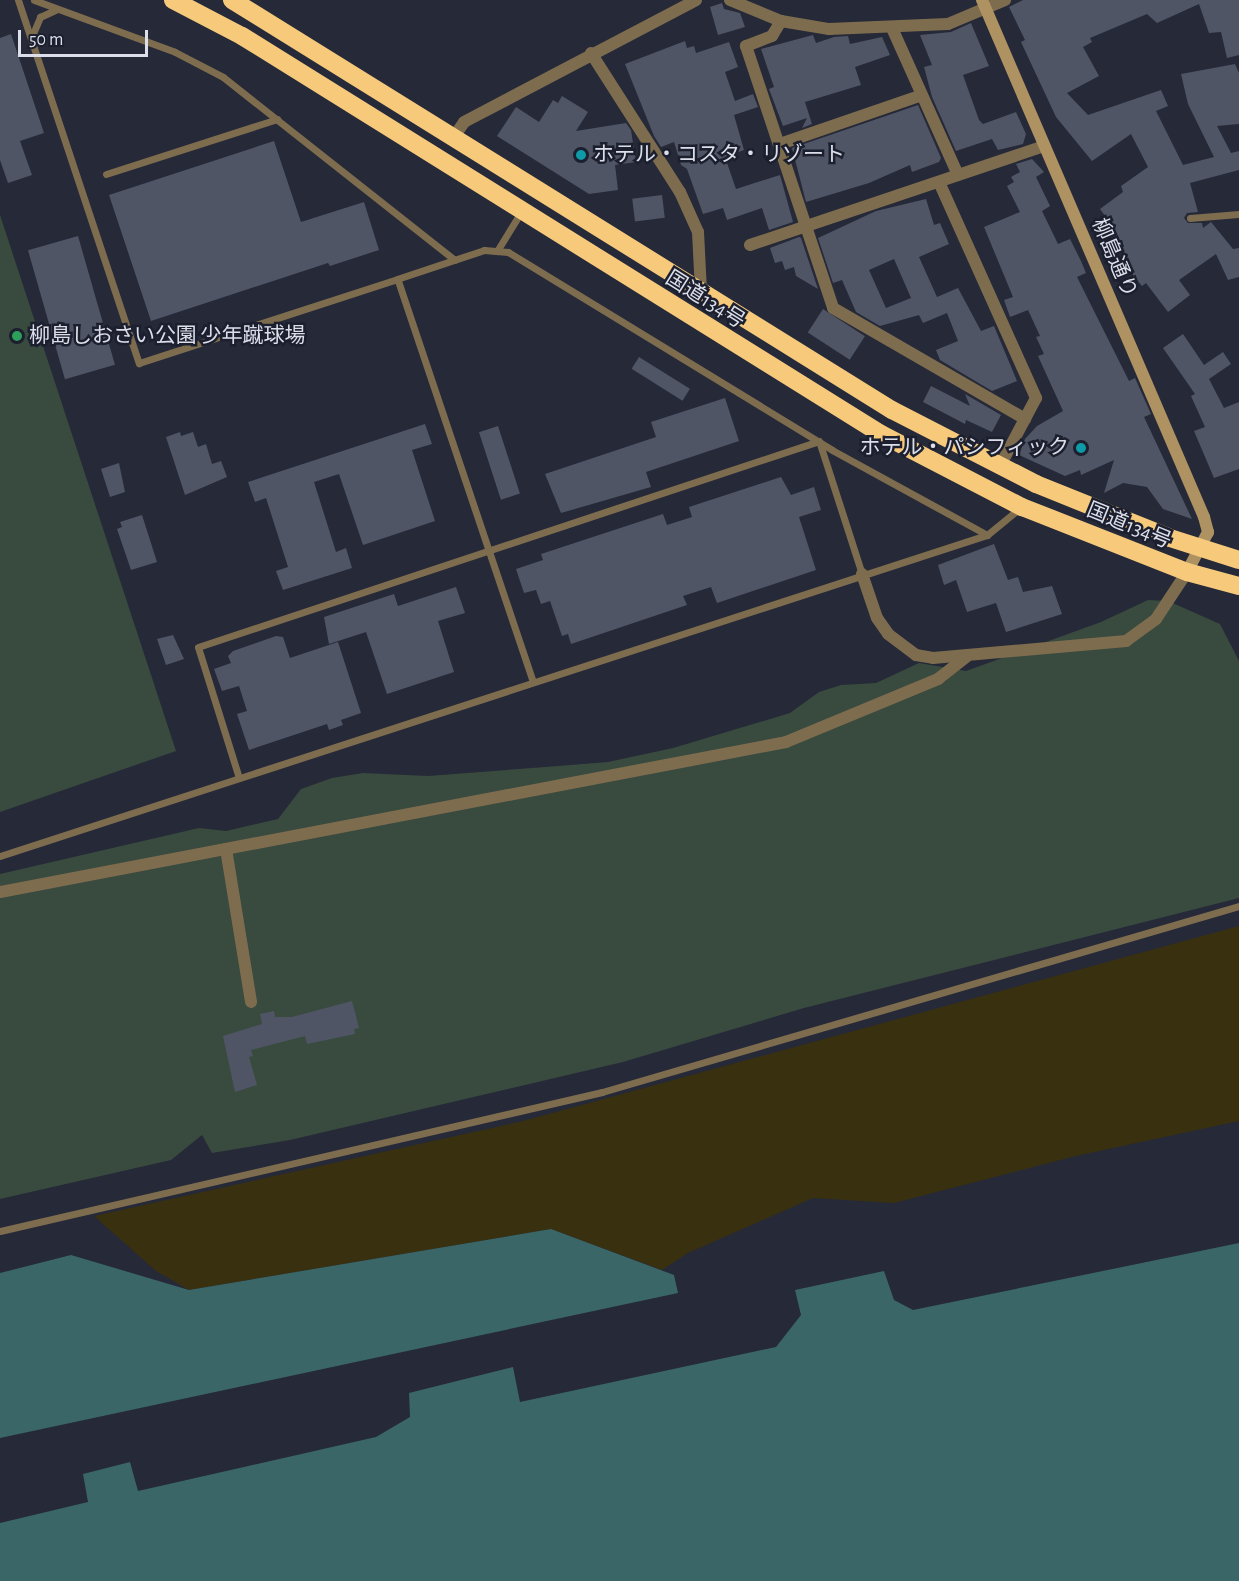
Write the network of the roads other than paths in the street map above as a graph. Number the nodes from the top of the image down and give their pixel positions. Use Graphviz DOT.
graph roads {
  1 [pos="18,0"];
  2 [pos="34,0"];
  3 [pos="173,0"];
  4 [pos="232,0"];
  5 [pos="696,0"];
  6 [pos="730,0"];
  7 [pos="1005,0"];
  8 [pos="983,5"];
  9 [pos="59,9"];
  10 [pos="781,21"];
  11 [pos="892,28"];
  12 [pos="32,38"];
  13 [pos="591,53"];
  14 [pos="922,95"];
  15 [pos="277,119"];
  16 [pos="453,138"];
  17 [pos="780,144"];
  18 [pos="1044,146"];
  19 [pos="106,174"];
  20 [pos="958,175"];
  21 [pos="939,182"];
  22 [pos="522,211"];
  23 [pos="1239,214"];
  24 [pos="1190,218"];
  25 [pos="808,226"];
  26 [pos="750,245"];
  27 [pos="497,251"];
  28 [pos="455,260"];
  29 [pos="397,279"];
  30 [pos="701,292"];
  31 [pos="1025,419"];
  32 [pos="819,441"];
  33 [pos="1000,466"];
  34 [pos="1022,507"];
  35 [pos="987,535"];
  36 [pos="1199,549"];
  37 [pos="489,551"];
  38 [pos="1239,560"];
  39 [pos="1186,572"];
  40 [pos="862,574"];
  41 [pos="1239,586"];
  42 [pos="966,657"];
  43 [pos="533,682"];
  44 [pos="239,778"];
  45 [pos="226,849"];
  46 [pos="0,856"];
  47 [pos="0,892"];
  48 [pos="1239,906"];
  49 [pos="251,1002"];
  50 [pos="0,1231"];
  1 -- 12 [label="lane"];
  2 -- 9 [label="lane"];
  3 -- 22 [label="highway, 国道134号"];
  4 -- 16 [label="highway, 国道134号"];
  5 -- 13 [label="street"];
  6 -- 10 [label="street"];
  7 -- 8 [label="street"];
  8 -- 11 [label="street"];
  8 -- 18 [label="street, 柳島通り"];
  9 -- 12 [label="lane"];
  9 -- 15 [label="lane"];
  10 -- 11 [label="street"];
  10 -- 17 [label="street"];
  11 -- 14 [label="street"];
  12 -- 29 [label="lane"];
  13 -- 16 [label="street"];
  13 -- 30 [label="street"];
  14 -- 17 [label="street"];
  14 -- 20 [label="street"];
  15 -- 19 [label="lane"];
  15 -- 28 [label="lane"];
  16 -- 30 [label="highway, 国道134号"];
  17 -- 25 [label="street"];
  18 -- 20 [label="street"];
  18 -- 36 [label="street, 柳島通り"];
  20 -- 21 [label="street"];
  21 -- 25 [label="street"];
  21 -- 31 [label="street"];
  22 -- 27 [label="lane"];
  22 -- 34 [label="highway, 国道134号"];
  23 -- 24 [label="lane"];
  25 -- 26 [label="street"];
  25 -- 31 [label="street"];
  27 -- 28 [label="lane"];
  27 -- 32 [label="lane"];
  28 -- 29 [label="lane"];
  29 -- 37 [label="lane"];
  30 -- 33 [label="highway, 国道134号"];
  31 -- 33 [label="street"];
  32 -- 35 [label="lane"];
  32 -- 37 [label="lane"];
  32 -- 40 [label="lane"];
  33 -- 36 [label="highway, 国道134号"];
  34 -- 35 [label="lane"];
  34 -- 39 [label="highway, 国道134号"];
  35 -- 40 [label="lane"];
  36 -- 38 [label="highway, 国道134号"];
  36 -- 39 [label="street"];
  37 -- 43 [label="lane"];
  37 -- 44 [label="lane"];
  39 -- 41 [label="highway, 国道134号"];
  39 -- 42 [label="street"];
  40 -- 42 [label="street"];
  40 -- 43 [label="lane"];
  42 -- 45 [label="street"];
  43 -- 44 [label="lane"];
  44 -- 46 [label="lane"];
  45 -- 47 [label="street"];
  45 -- 49 [label="street"];
  48 -- 50 [label="lane"];
}
